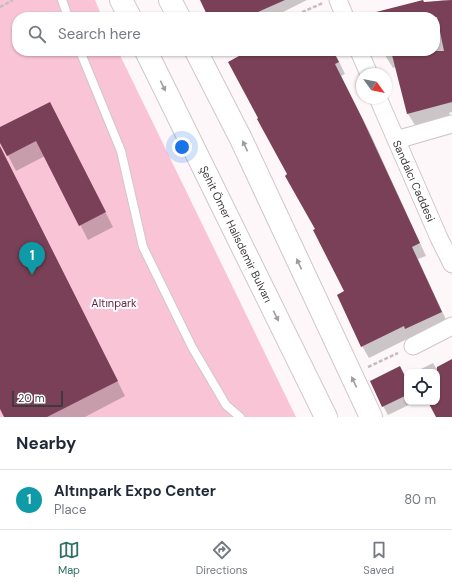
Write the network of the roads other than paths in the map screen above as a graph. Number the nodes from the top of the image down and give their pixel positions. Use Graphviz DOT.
graph roads {
  1 [pos="62,0"];
  2 [pos="121,0"];
  3 [pos="170,0"];
  4 [pos="338,0"];
  5 [pos="66,12"];
  6 [pos="127,12"];
  7 [pos="176,12"];
  8 [pos="343,12"];
  9 [pos="82,56"];
  10 [pos="148,56"];
  11 [pos="199,56"];
  12 [pos="361,56"];
  13 [pos="366,68"];
  14 [pos="381,104"];
  15 [pos="452,124"];
  16 [pos="396,140"];
  17 [pos="452,264"];
  18 [pos="452,326"];
  19 [pos="413,346"];
  20 [pos="240,417"];
  21 [pos="326,417"];
  22 [pos="371,417"];
  1 -- 5 [label="lane"];
  2 -- 6 [label="highway"];
  3 -- 7 [label="highway"];
  4 -- 8 [label="street"];
  9 -- 20 [label="lane"];
  10 -- 21 [label="highway, Şehit Ömer Halisdemir Bulvarı, one-way"];
  22 -- 11 [label="highway, one-way"];
  12 -- 13 [label="street"];
  14 -- 16 [label="street, Sandalcı Caddesi"];
  15 -- 16 [label="street"];
  16 -- 17 [label="street, Sandalcı Caddesi"];
  18 -- 19 [label="street"];
}
